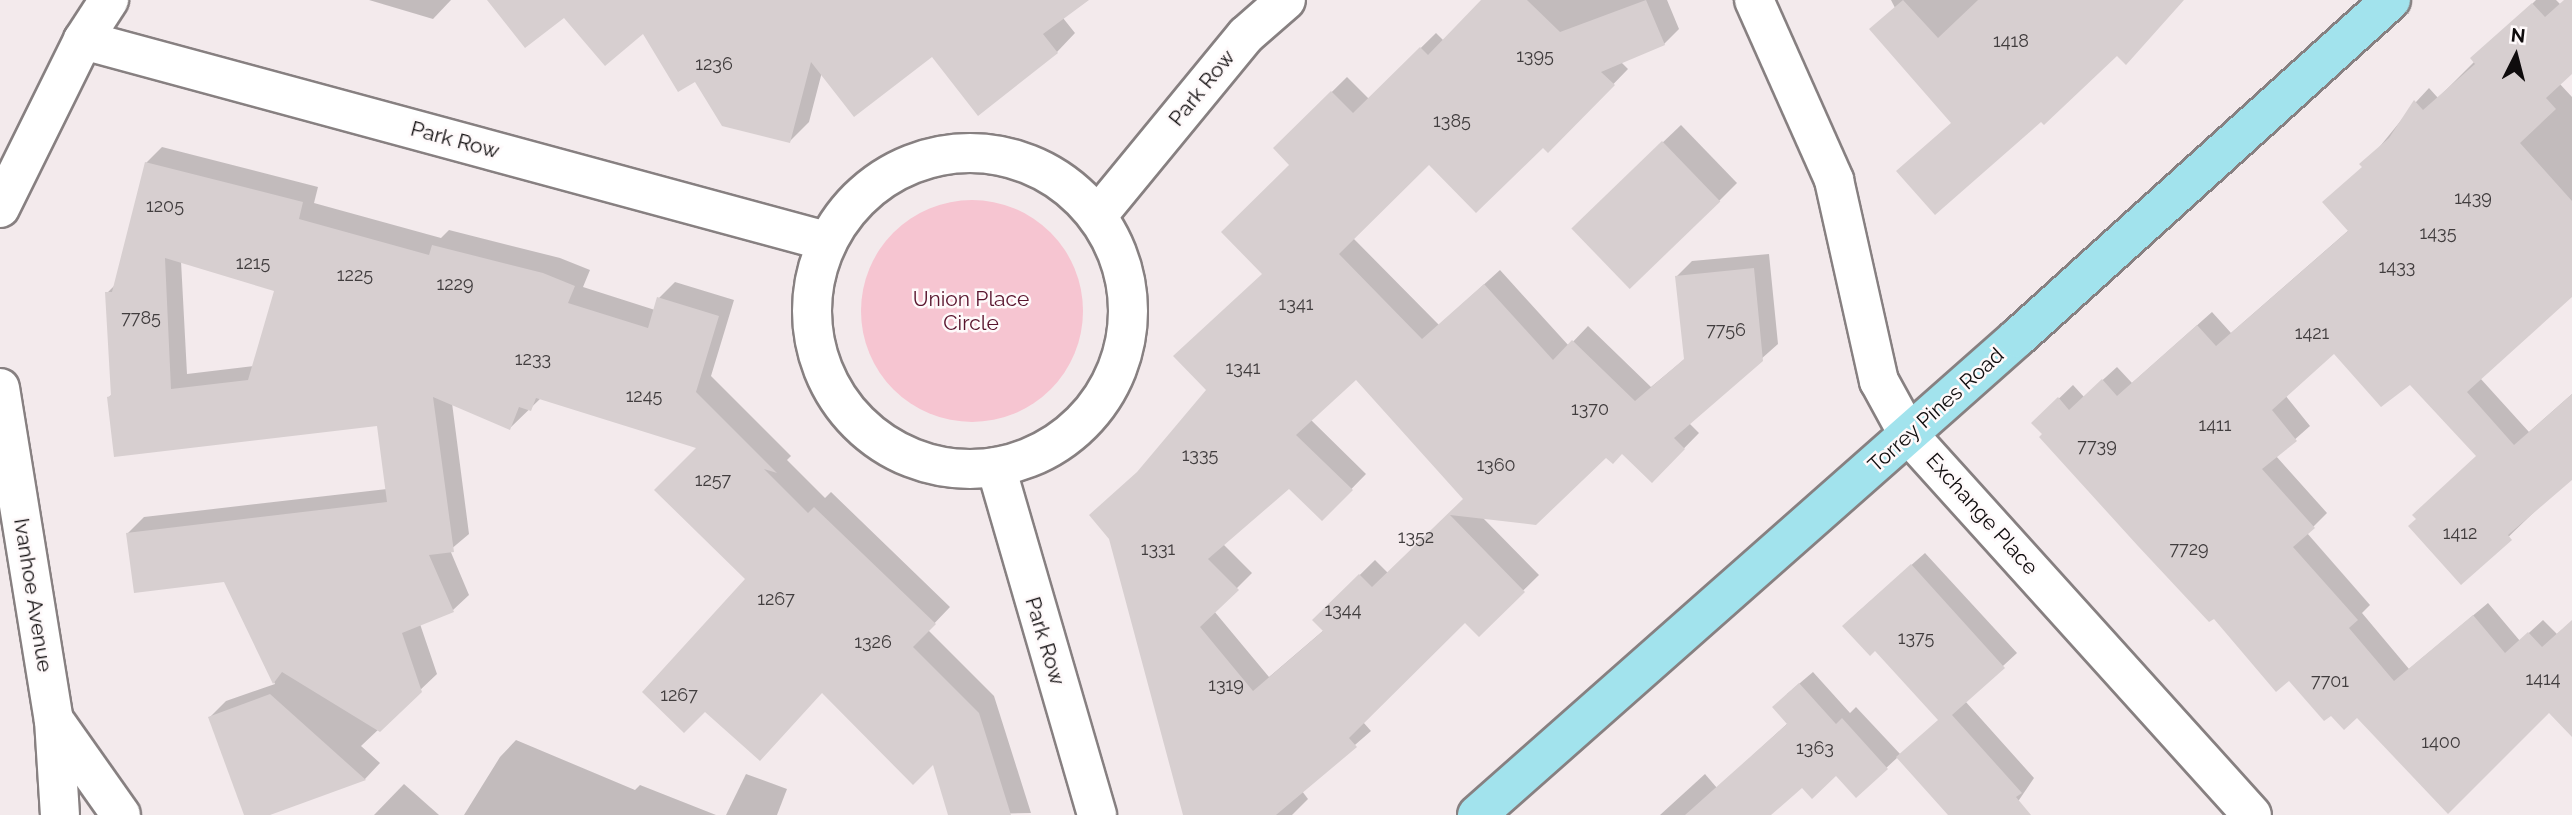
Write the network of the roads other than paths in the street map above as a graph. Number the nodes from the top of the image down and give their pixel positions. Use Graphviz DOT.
graph roads {
  1 [pos="108,0"];
  2 [pos="1286,0"];
  3 [pos="1754,0"];
  4 [pos="2391,0"];
  5 [pos="83,40"];
  6 [pos="0,208"];
  7 [pos="1098,215"];
  8 [pos="826,241"];
  9 [pos="0,388"];
  10 [pos="1908,434"];
  11 [pos="996,467"];
  12 [pos="7,480"];
  13 [pos="54,720"];
  14 [pos="60,815"];
  15 [pos="121,815"];
  16 [pos="1097,815"];
  17 [pos="1477,815"];
  18 [pos="2252,815"];
  1 -- 5 [label="street"];
  2 -- 7 [label="street, Park Row"];
  3 -- 10 [label="street, Exchange Place"];
  4 -- 10 [label="main road, Torrey Pines Road"];
  5 -- 6 [label="street"];
  5 -- 8 [label="street, Park Row"];
  7 -- 8 [label="street"];
  7 -- 11 [label="street"];
  8 -- 11 [label="street"];
  9 -- 12 [label="street, Ivanhoe Avenue"];
  10 -- 17 [label="main road, Torrey Pines Road"];
  10 -- 18 [label="street, Exchange Place"];
  11 -- 16 [label="street, Park Row"];
  12 -- 13 [label="street, Ivanhoe Avenue"];
  13 -- 14 [label="street, Ivanhoe Avenue"];
  13 -- 15 [label="street"];
}
